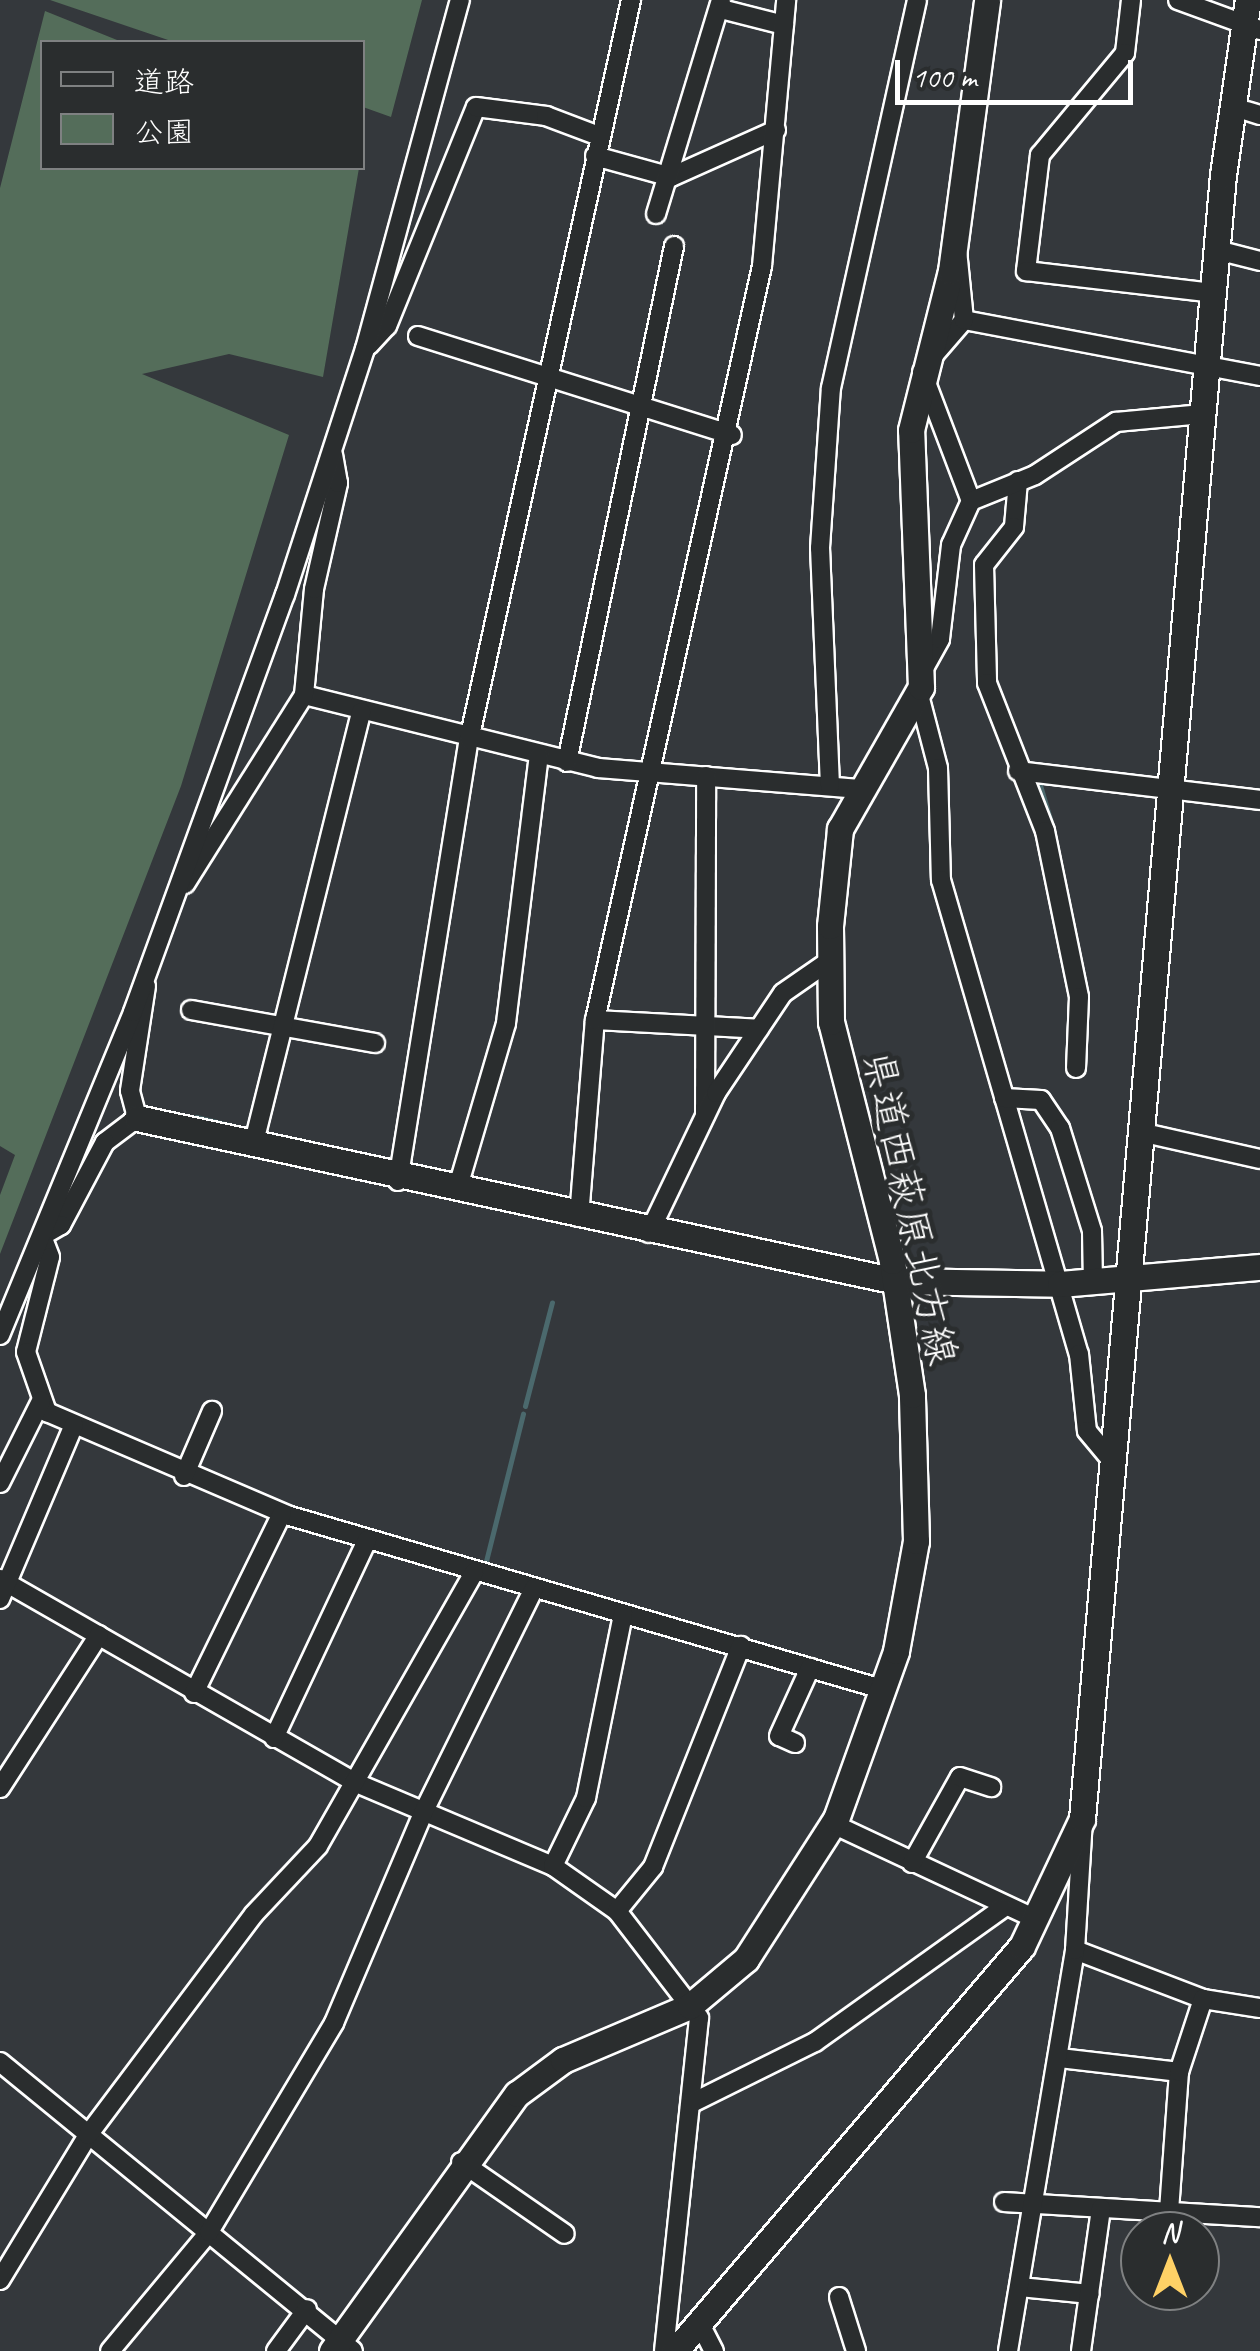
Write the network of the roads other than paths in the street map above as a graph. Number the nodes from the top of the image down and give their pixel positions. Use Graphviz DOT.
graph roads {
  1 [pos="460,0"];
  2 [pos="630,0"];
  3 [pos="786,0"];
  4 [pos="917,0"];
  5 [pos="987,0"];
  6 [pos="1131,0"];
  7 [pos="1178,0"];
  8 [pos="720,2"];
  9 [pos="1250,18"];
  10 [pos="784,25"];
  11 [pos="776,130"];
  12 [pos="599,136"];
  13 [pos="595,156"];
  14 [pos="671,177"];
  15 [pos="656,214"];
  16 [pos="954,244"];
  17 [pos="674,246"];
  18 [pos="1217,250"];
  19 [pos="1260,261"];
  20 [pos="1213,292"];
  21 [pos="964,320"];
  22 [pos="418,336"];
  23 [pos="366,349"];
  24 [pos="1207,366"];
  25 [pos="922,369"];
  26 [pos="548,376"];
  27 [pos="1260,376"];
  28 [pos="641,404"];
  29 [pos="1203,414"];
  30 [pos="732,435"];
  31 [pos="332,449"];
  32 [pos="1018,481"];
  33 [pos="972,501"];
  34 [pos="921,682"];
  35 [pos="304,695"];
  36 [pos="361,712"];
  37 [pos="469,740"];
  38 [pos="540,756"];
  39 [pos="567,762"];
  40 [pos="1014,770"];
  41 [pos="650,771"];
  42 [pos="706,776"];
  43 [pos="830,786"];
  44 [pos="860,788"];
  45 [pos="1170,791"];
  46 [pos="1260,800"];
  47 [pos="173,900"];
  48 [pos="829,961"];
  49 [pos="145,978"];
  50 [pos="191,1010"];
  51 [pos="595,1020"];
  52 [pos="705,1025"];
  53 [pos="760,1029"];
  54 [pos="284,1031"];
  55 [pos="375,1043"];
  56 [pos="1076,1068"];
  57 [pos="1004,1098"];
  58 [pos="705,1115"];
  59 [pos="137,1118"];
  60 [pos="1140,1132"];
  61 [pos="253,1146"];
  62 [pos="1260,1158"];
  63 [pos="398,1181"];
  64 [pos="456,1190"];
  65 [pos="579,1218"];
  66 [pos="649,1233"];
  67 [pos="42,1236"];
  68 [pos="1260,1267"];
  69 [pos="896,1281"];
  70 [pos="1128,1281"];
  71 [pos="1093,1282"];
  72 [pos="1060,1284"];
  73 [pos="0,1335"];
  74 [pos="41,1401"];
  75 [pos="212,1411"];
  76 [pos="74,1425"];
  77 [pos="1113,1462"];
  78 [pos="184,1476"];
  79 [pos="0,1482"];
  80 [pos="282,1514"];
  81 [pos="367,1540"];
  82 [pos="474,1572"];
  83 [pos="3,1588"];
  84 [pos="534,1588"];
  85 [pos="623,1614"];
  86 [pos="99,1635"];
  87 [pos="741,1646"];
  88 [pos="810,1668"];
  89 [pos="885,1690"];
  90 [pos="194,1693"];
  91 [pos="274,1738"];
  92 [pos="794,1744"];
  93 [pos="354,1782"];
  94 [pos="991,1787"];
  95 [pos="0,1788"];
  96 [pos="424,1812"];
  97 [pos="1082,1820"];
  98 [pos="833,1824"];
  99 [pos="912,1863"];
  100 [pos="553,1866"];
  101 [pos="1003,1908"];
  102 [pos="617,1912"];
  103 [pos="1038,1920"];
  104 [pos="1075,1950"];
  105 [pos="1203,1999"];
  106 [pos="690,2006"];
  107 [pos="1260,2008"];
  108 [pos="1060,2058"];
  109 [pos="0,2062"];
  110 [pos="1180,2072"];
  111 [pos="694,2102"];
  112 [pos="88,2135"];
  113 [pos="461,2162"];
  114 [pos="1004,2202"];
  115 [pos="1034,2204"];
  116 [pos="1101,2208"];
  117 [pos="1169,2211"];
  118 [pos="1220,2214"];
  119 [pos="1260,2217"];
  120 [pos="208,2232"];
  121 [pos="565,2234"];
  122 [pos="0,2280"];
  123 [pos="1020,2287"];
  124 [pos="1090,2294"];
  125 [pos="839,2297"];
  126 [pos="306,2309"];
  127 [pos="699,2322"];
  128 [pos="342,2346"];
  129 [pos="110,2351"];
  130 [pos="276,2351"];
  131 [pos="664,2351"];
  132 [pos="675,2351"];
  133 [pos="714,2351"];
  134 [pos="856,2351"];
  135 [pos="1008,2351"];
  136 [pos="1081,2351"];
  1 -- 23 [label="street"];
  2 -- 12 [label="street"];
  3 -- 10 [label="street"];
  4 -- 43 [label="street"];
  5 -- 16 [label="street"];
  6 -- 20 [label="street"];
  7 -- 9 [label="street"];
  8 -- 10 [label="street"];
  8 -- 14 [label="street"];
  9 -- 18 [label="street"];
  10 -- 11 [label="street"];
  11 -- 14 [label="street"];
  11 -- 30 [label="street"];
  12 -- 13 [label="street"];
  12 -- 23 [label="street"];
  13 -- 14 [label="street"];
  13 -- 26 [label="street"];
  14 -- 15 [label="street"];
  16 -- 21 [label="street"];
  16 -- 25 [label="street"];
  17 -- 28 [label="street"];
  18 -- 19 [label="street"];
  18 -- 20 [label="street"];
  20 -- 24 [label="street"];
  21 -- 24 [label="street"];
  21 -- 25 [label="street"];
  22 -- 26 [label="street"];
  23 -- 31 [label="street"];
  24 -- 27 [label="street"];
  24 -- 29 [label="street"];
  25 -- 33 [label="street"];
  25 -- 34 [label="street"];
  26 -- 28 [label="street"];
  26 -- 37 [label="street"];
  28 -- 30 [label="street"];
  28 -- 39 [label="street"];
  29 -- 32 [label="street"];
  29 -- 45 [label="street"];
  30 -- 41 [label="street"];
  31 -- 35 [label="street"];
  31 -- 47 [label="street"];
  32 -- 33 [label="street"];
  32 -- 40 [label="street"];
  33 -- 34 [label="street"];
  34 -- 44 [label="street, 県道西萩原北方線"];
  34 -- 57 [label="street"];
  35 -- 36 [label="street"];
  35 -- 47 [label="street"];
  36 -- 37 [label="street"];
  36 -- 54 [label="street"];
  37 -- 38 [label="street"];
  37 -- 63 [label="street"];
  38 -- 39 [label="street"];
  38 -- 64 [label="street"];
  39 -- 41 [label="street"];
  40 -- 45 [label="street"];
  40 -- 56 [label="street"];
  41 -- 42 [label="street"];
  41 -- 51 [label="street"];
  42 -- 43 [label="street"];
  42 -- 52 [label="street"];
  43 -- 44 [label="street"];
  44 -- 48 [label="street, 県道西萩原北方線"];
  45 -- 46 [label="street"];
  45 -- 60 [label="street"];
  47 -- 49 [label="street"];
  48 -- 53 [label="street"];
  48 -- 69 [label="street, 県道西萩原北方線"];
  49 -- 59 [label="street"];
  49 -- 67 [label="street"];
  50 -- 54 [label="street"];
  51 -- 52 [label="street"];
  51 -- 65 [label="street"];
  52 -- 53 [label="street"];
  52 -- 58 [label="street"];
  53 -- 58 [label="street"];
  54 -- 55 [label="street"];
  54 -- 61 [label="street"];
  57 -- 71 [label="street"];
  57 -- 72 [label="street"];
  58 -- 66 [label="street"];
  59 -- 61 [label="street"];
  59 -- 67 [label="street"];
  60 -- 62 [label="street"];
  60 -- 70 [label="street"];
  61 -- 63 [label="street"];
  63 -- 64 [label="street"];
  64 -- 65 [label="street"];
  65 -- 66 [label="street"];
  66 -- 69 [label="street"];
  67 -- 73 [label="street"];
  67 -- 74 [label="street"];
  68 -- 70 [label="street"];
  69 -- 72 [label="street"];
  69 -- 89 [label="street, 県道西萩原北方線"];
  70 -- 71 [label="street"];
  70 -- 77 [label="street"];
  71 -- 72 [label="street"];
  72 -- 77 [label="street"];
  74 -- 76 [label="street"];
  74 -- 79 [label="street"];
  75 -- 78 [label="street"];
  76 -- 78 [label="street"];
  76 -- 83 [label="street"];
  77 -- 97 [label="street"];
  78 -- 80 [label="street"];
  80 -- 81 [label="street"];
  80 -- 90 [label="street"];
  81 -- 82 [label="street"];
  81 -- 91 [label="street"];
  82 -- 84 [label="street"];
  82 -- 93 [label="street"];
  83 -- 86 [label="street"];
  84 -- 85 [label="street"];
  84 -- 96 [label="street"];
  85 -- 87 [label="street"];
  85 -- 100 [label="street"];
  86 -- 90 [label="street"];
  86 -- 95 [label="street"];
  87 -- 88 [label="street"];
  87 -- 102 [label="street"];
  88 -- 89 [label="street"];
  88 -- 92 [label="street"];
  89 -- 98 [label="street, 県道西萩原北方線"];
  90 -- 91 [label="street"];
  91 -- 93 [label="street"];
  93 -- 96 [label="street"];
  93 -- 112 [label="street"];
  94 -- 99 [label="street"];
  96 -- 100 [label="street"];
  96 -- 120 [label="street"];
  97 -- 103 [label="street"];
  97 -- 104 [label="street"];
  98 -- 99 [label="street"];
  98 -- 106 [label="street, 県道西萩原北方線"];
  99 -- 101 [label="street"];
  100 -- 102 [label="street"];
  101 -- 103 [label="street"];
  101 -- 111 [label="street"];
  102 -- 106 [label="street"];
  103 -- 127 [label="street"];
  104 -- 105 [label="street"];
  104 -- 108 [label="street"];
  105 -- 107 [label="street"];
  105 -- 110 [label="street"];
  106 -- 111 [label="street"];
  106 -- 113 [label="street, 県道西萩原北方線"];
  108 -- 110 [label="street"];
  108 -- 115 [label="street"];
  109 -- 112 [label="street"];
  110 -- 117 [label="street"];
  111 -- 131 [label="street"];
  112 -- 120 [label="street"];
  112 -- 122 [label="street"];
  113 -- 121 [label="street"];
  113 -- 128 [label="street, 県道西萩原北方線"];
  114 -- 115 [label="street"];
  115 -- 116 [label="street"];
  115 -- 123 [label="street"];
  116 -- 117 [label="street"];
  116 -- 124 [label="street"];
  118 -- 119 [label="street"];
  120 -- 126 [label="street"];
  120 -- 129 [label="street"];
  123 -- 124 [label="street"];
  123 -- 135 [label="street"];
  124 -- 136 [label="street"];
  125 -- 134 [label="street"];
  126 -- 128 [label="street"];
  126 -- 130 [label="street"];
  127 -- 132 [label="street"];
  127 -- 133 [label="street"];
}
